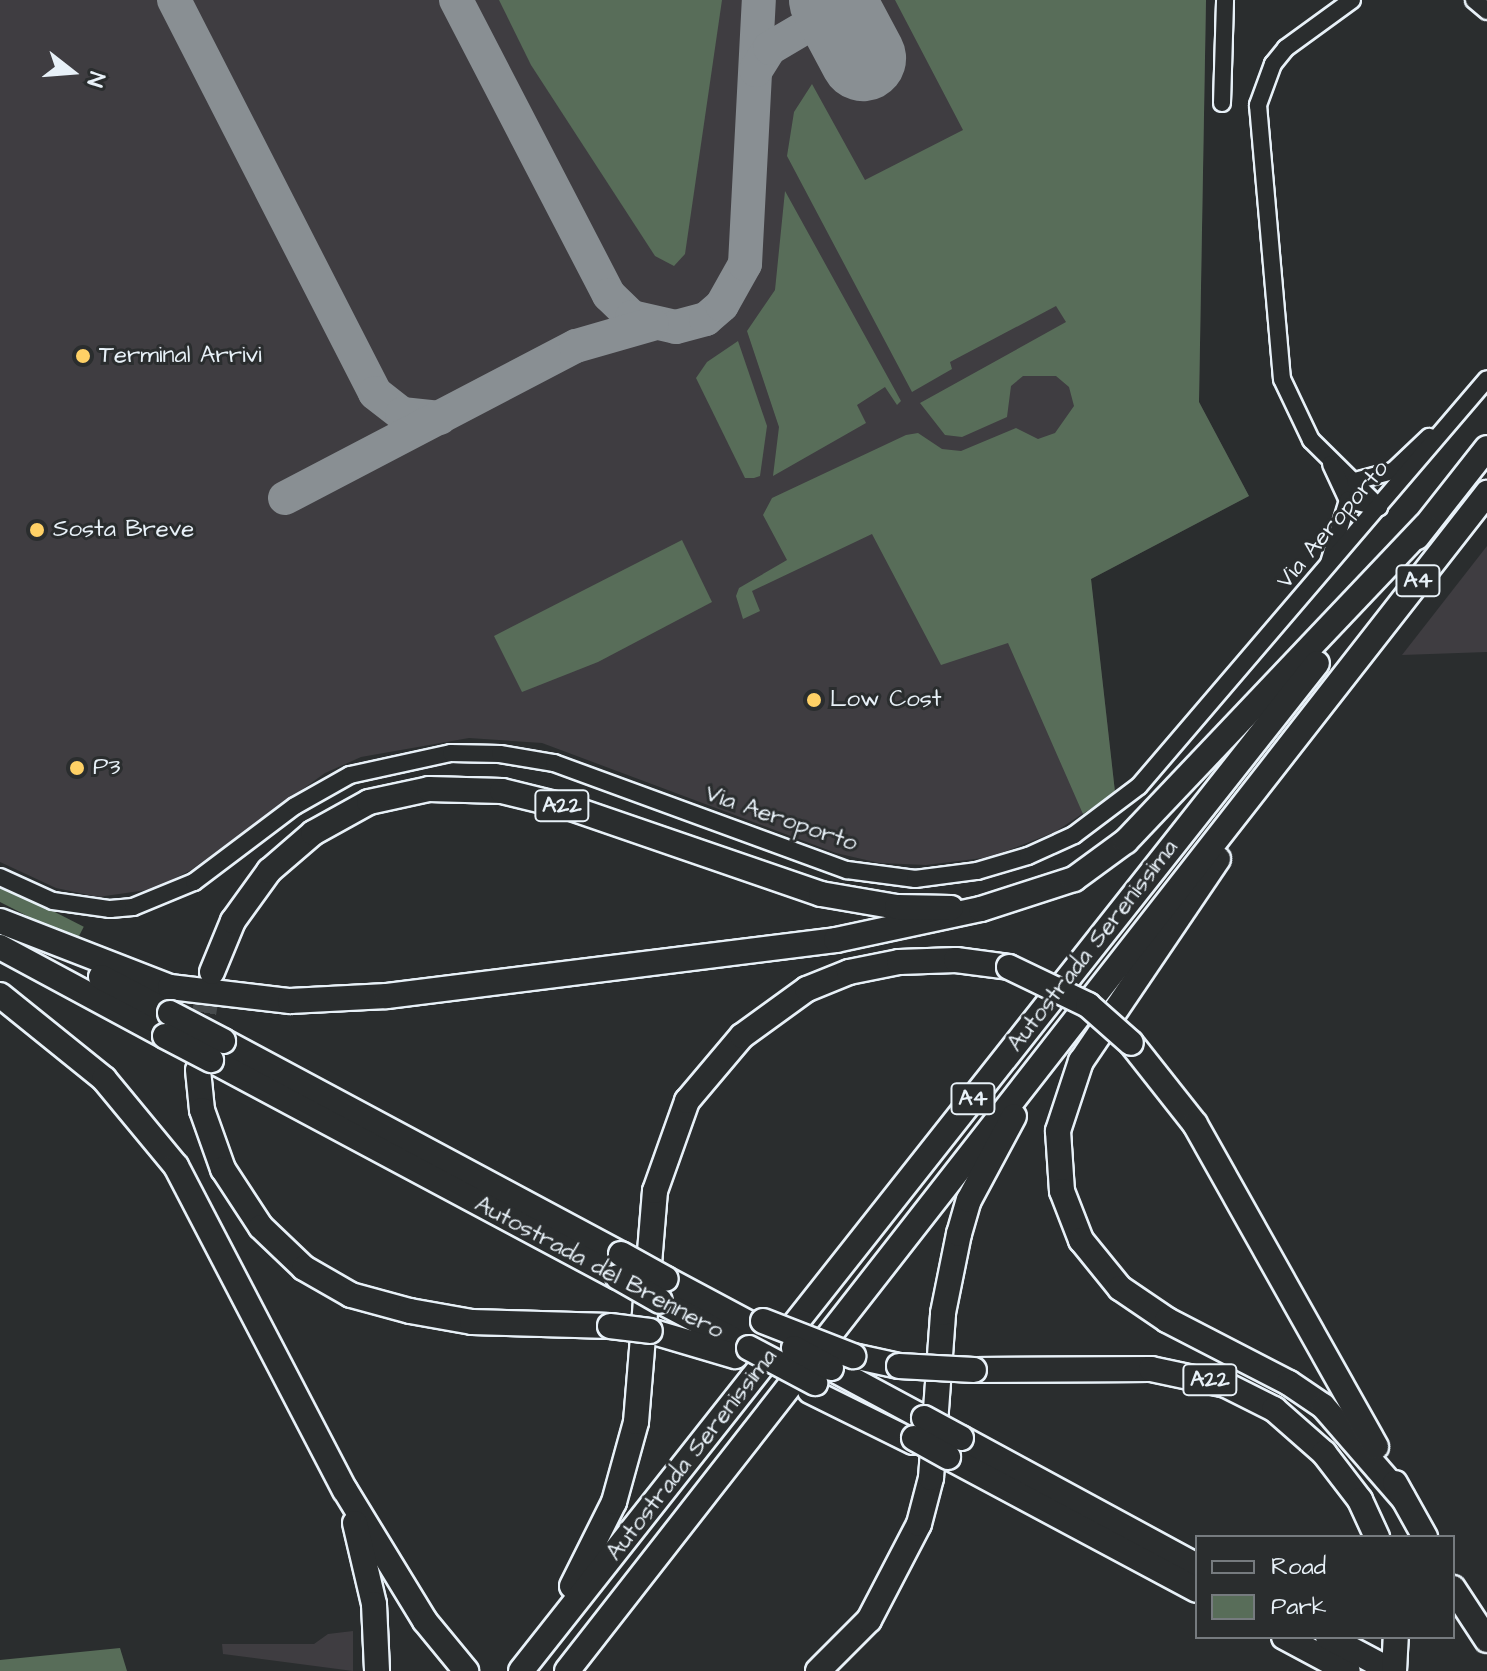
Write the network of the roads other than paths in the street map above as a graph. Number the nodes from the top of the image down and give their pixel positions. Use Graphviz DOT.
graph roads {
  1 [pos="1225,0"];
  2 [pos="1352,0"];
  3 [pos="1474,0"];
  4 [pos="1487,11"];
  5 [pos="1222,103"];
  6 [pos="1487,379"];
  7 [pos="1460,411"];
  8 [pos="1487,448"];
  9 [pos="1331,464"];
  10 [pos="1355,481"];
  11 [pos="1487,493"];
  12 [pos="1348,500"];
  13 [pos="1379,507"];
  14 [pos="1425,526"];
  15 [pos="1327,569"];
  16 [pos="1350,668"];
  17 [pos="0,877"];
  18 [pos="981,909"];
  19 [pos="0,922"];
  20 [pos="0,947"];
  21 [pos="212,984"];
  22 [pos="0,995"];
  23 [pos="167,1024"];
  24 [pos="1066,1029"];
  25 [pos="211,1057"];
  26 [pos="663,1290"];
  27 [pos="755,1340"];
  28 [pos="951,1451"];
  29 [pos="345,1490"];
  30 [pos="1402,1497"];
  31 [pos="1376,1535"];
  32 [pos="1424,1535"];
  33 [pos="1195,1565"];
  34 [pos="1195,1589"];
  35 [pos="1455,1591"];
  36 [pos="1289,1639"];
  37 [pos="1330,1639"];
  38 [pos="1396,1639"];
  39 [pos="1487,1640"];
  40 [pos="1358,1665"];
  41 [pos="377,1671"];
  42 [pos="466,1671"];
  43 [pos="506,1671"];
  44 [pos="521,1671"];
  45 [pos="567,1671"];
  46 [pos="818,1671"];
  47 [pos="1393,1671"];
  1 -- 5 [label="street"];
  2 -- 9 [label="street"];
  3 -- 4 [label="street"];
  6 -- 7 [label="street, Via Aeroporto"];
  7 -- 10 [label="street"];
  7 -- 13 [label="street, Via Aeroporto"];
  8 -- 14 [label="highway, Autostrada Serenissima / A4"];
  9 -- 10 [label="street"];
  9 -- 12 [label="street"];
  10 -- 13 [label="street"];
  11 -- 16 [label="highway, Autostrada Serenissima / A4"];
  12 -- 13 [label="street"];
  12 -- 15 [label="street"];
  13 -- 15 [label="street, Via Aeroporto"];
  14 -- 18 [label="highway, A4"];
  14 -- 44 [label="highway, Autostrada Serenissima / A4"];
  15 -- 17 [label="street, Via Aeroporto"];
  16 -- 24 [label="highway, Autostrada Serenissima / A4"];
  16 -- 30 [label="highway"];
  18 -- 21 [label="highway"];
  18 -- 21 [label="highway, A22"];
  19 -- 21 [label="highway"];
  19 -- 23 [label="highway, Autostrada del Brennero"];
  20 -- 23 [label="highway, Autostrada del Brennero"];
  22 -- 29 [label="highway"];
  23 -- 25 [label="highway, Autostrada del Brennero, bridge"];
  24 -- 45 [label="highway, Autostrada Serenissima / A4"];
  24 -- 46 [label="highway"];
  25 -- 26 [label="highway, Autostrada del Brennero, bridge"];
  25 -- 27 [label="highway, bridge"];
  26 -- 27 [label="highway, Autostrada del Brennero"];
  26 -- 27 [label="highway, Autostrada del Brennero"];
  27 -- 28 [label="highway, Autostrada del Brennero, bridge"];
  27 -- 31 [label="highway, A22, bridge"];
  28 -- 33 [label="highway, Autostrada del Brennero"];
  28 -- 34 [label="highway"];
  29 -- 41 [label="highway"];
  29 -- 42 [label="highway"];
  30 -- 32 [label="highway"];
  30 -- 43 [label="highway, bridge"];
  35 -- 39 [label="highway"];
  36 -- 40 [label="highway"];
  37 -- 40 [label="highway"];
  38 -- 47 [label="highway"];
  40 -- 47 [label="highway"];
}
